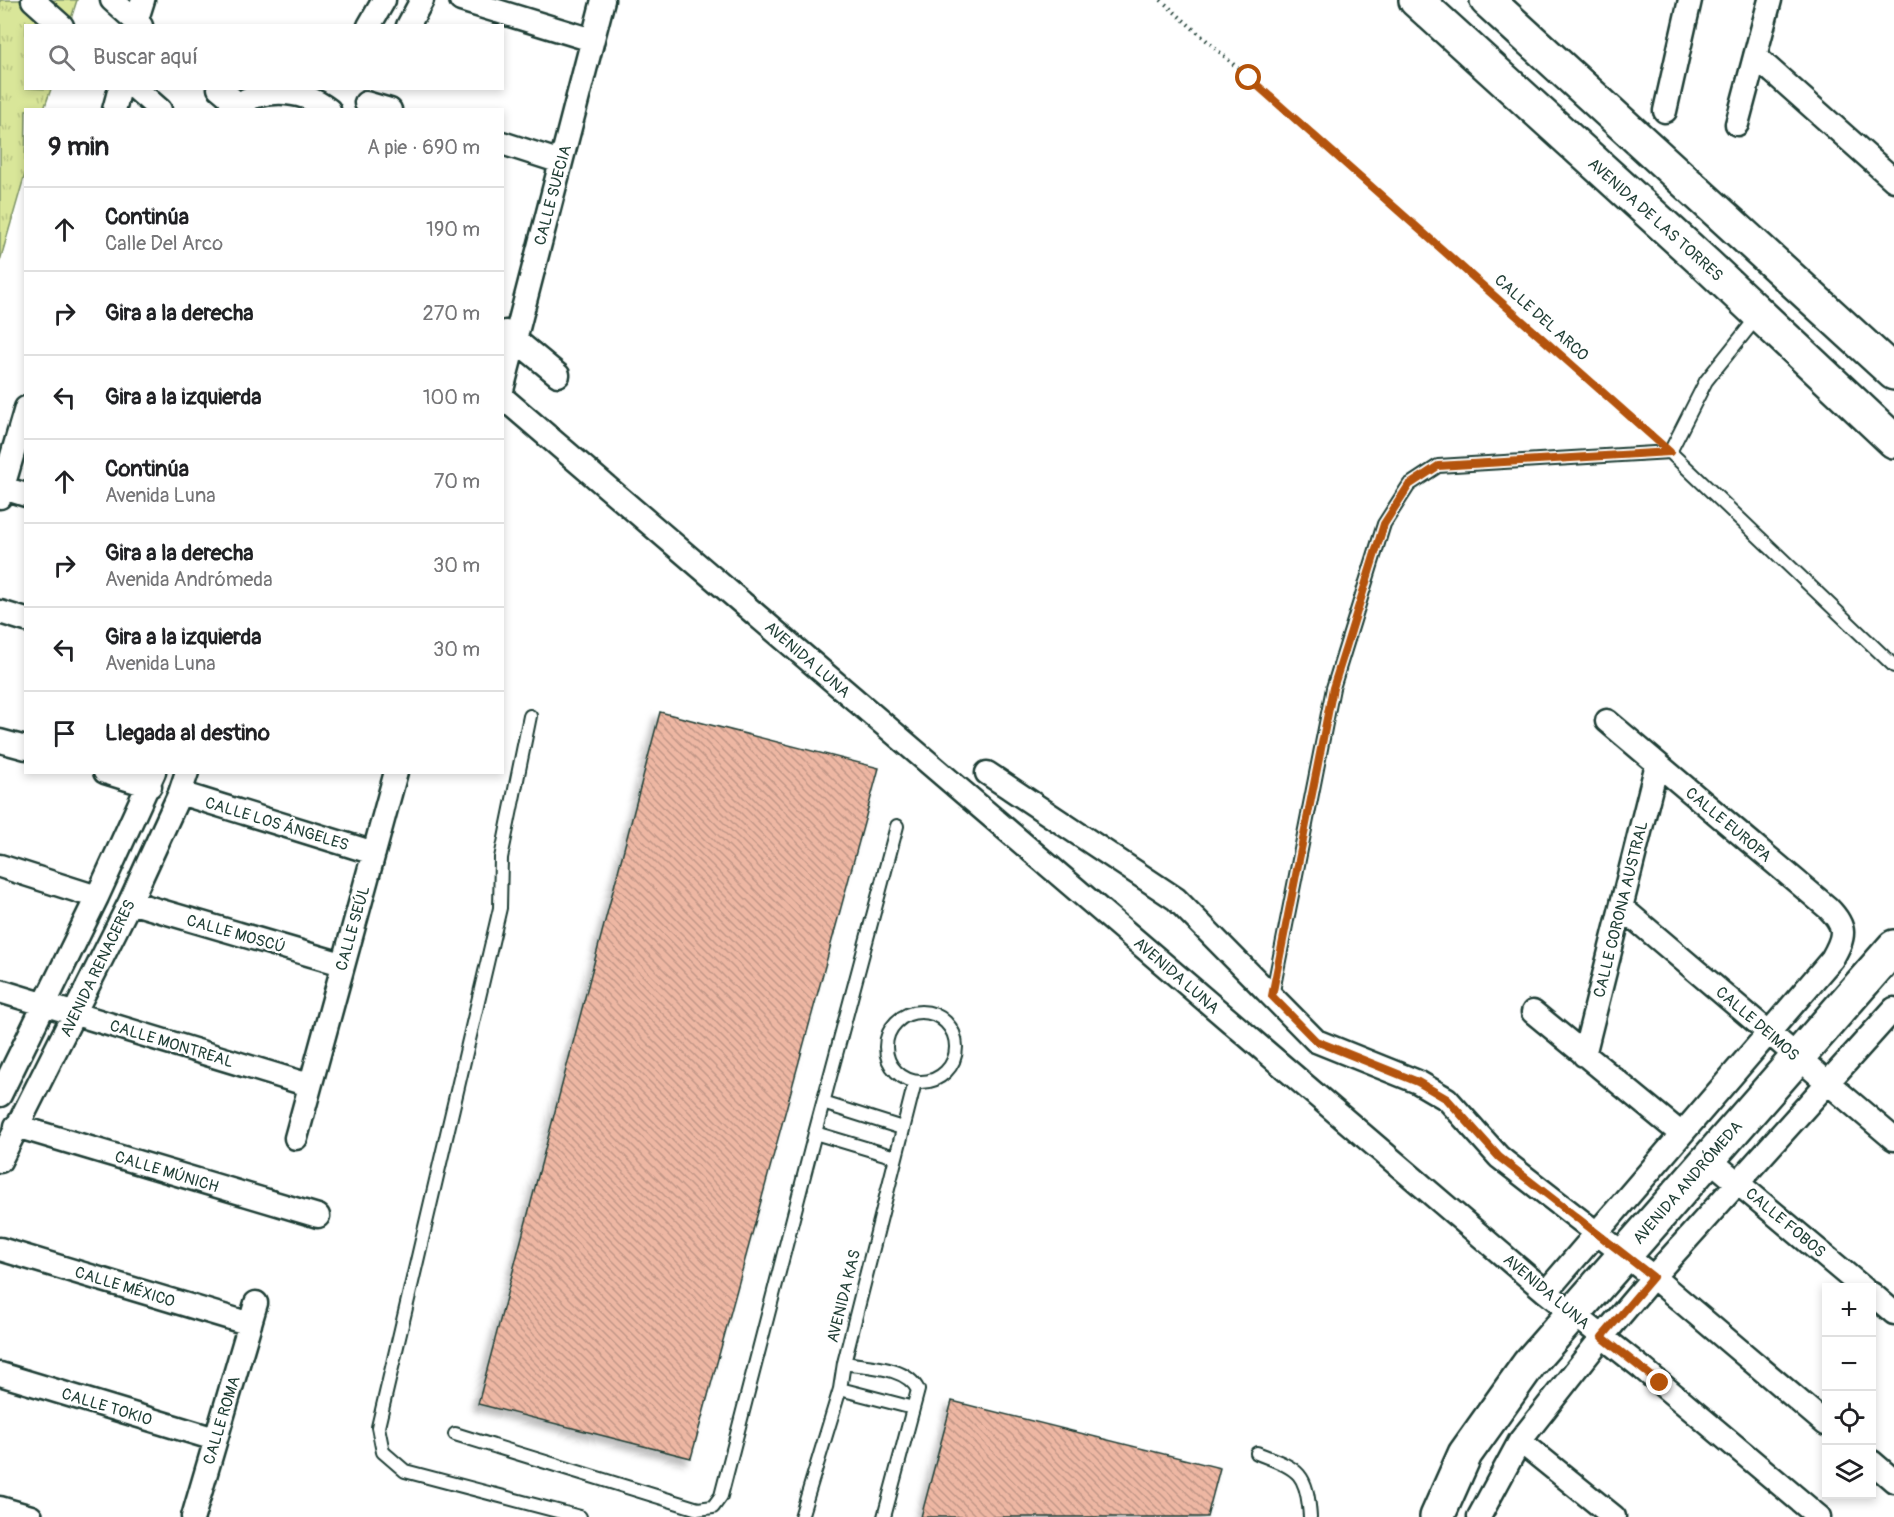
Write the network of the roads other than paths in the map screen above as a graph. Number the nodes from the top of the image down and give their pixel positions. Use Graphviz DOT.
graph roads {
  1 [pos="33,0"];
  2 [pos="112,0"];
  3 [pos="143,0"];
  4 [pos="384,0"];
  5 [pos="422,0"];
  6 [pos="461,0"];
  7 [pos="603,0"];
  8 [pos="1416,0"];
  9 [pos="1487,0"];
  10 [pos="1689,0"];
  11 [pos="1770,0"];
  12 [pos="60,24"];
  13 [pos="139,24"];
  14 [pos="370,24"];
  15 [pos="409,24"];
  16 [pos="592,40"];
  17 [pos="1755,56"];
  18 [pos="119,90"];
  19 [pos="137,90"];
  20 [pos="221,90"];
  21 [pos="367,100"];
  22 [pos="328,101"];
  23 [pos="237,107"];
  24 [pos="115,108"];
  25 [pos="158,108"];
  26 [pos="385,108"];
  27 [pos="1665,111"];
  28 [pos="1737,124"];
  29 [pos="504,144"];
  30 [pos="561,162"];
  31 [pos="1894,180"];
  32 [pos="1759,314"];
  33 [pos="508,335"];
  34 [pos="504,372"];
  35 [pos="1894,373"];
  36 [pos="558,375"];
  37 [pos="504,399"];
  38 [pos="24,415"];
  39 [pos="1894,441"];
  40 [pos="1670,452"];
  41 [pos="1,491"];
  42 [pos="24,495"];
  43 [pos="0,612"];
  44 [pos="24,619"];
  45 [pos="1894,666"];
  46 [pos="530,716"];
  47 [pos="1607,721"];
  48 [pos="0,741"];
  49 [pos="24,747"];
  50 [pos="1657,764"];
  51 [pos="987,773"];
  52 [pos="118,774"];
  53 [pos="395,774"];
  54 [pos="152,779"];
  55 [pos="184,783"];
  56 [pos="897,826"];
  57 [pos="374,853"];
  58 [pos="0,866"];
  59 [pos="97,897"];
  60 [pos="130,902"];
  61 [pos="1621,907"];
  62 [pos="1894,947"];
  63 [pos="342,964"];
  64 [pos="0,991"];
  65 [pos="1272,996"];
  66 [pos="44,1003"];
  67 [pos="1894,1009"];
  68 [pos="1533,1012"];
  69 [pos="75,1013"];
  70 [pos="1768,1030"];
  71 [pos="1584,1055"];
  72 [pos="1796,1056"];
  73 [pos="915,1082"];
  74 [pos="1827,1083"];
  75 [pos="309,1084"];
  76 [pos="0,1095"];
  77 [pos="823,1103"];
  78 [pos="16,1126"];
  79 [pos="902,1128"];
  80 [pos="815,1133"];
  81 [pos="1680,1133"];
  82 [pos="296,1138"];
  83 [pos="1894,1139"];
  84 [pos="895,1157"];
  85 [pos="1708,1158"];
  86 [pos="0,1161"];
  87 [pos="1739,1182"];
  88 [pos="318,1216"];
  89 [pos="1597,1232"];
  90 [pos="0,1249"];
  91 [pos="1625,1254"];
  92 [pos="1653,1277"];
  93 [pos="1858,1283"];
  94 [pos="1546,1292"];
  95 [pos="1876,1297"];
  96 [pos="1894,1313"];
  97 [pos="253,1314"];
  98 [pos="1573,1314"];
  99 [pos="1602,1337"];
  100 [pos="844,1363"];
  101 [pos="0,1374"];
  102 [pos="840,1389"];
  103 [pos="913,1408"];
  104 [pos="1822,1420"];
  105 [pos="455,1434"];
  106 [pos="214,1439"];
  107 [pos="1520,1441"];
  108 [pos="1257,1453"];
  109 [pos="1876,1465"];
  110 [pos="1894,1481"];
  111 [pos="0,1508"];
  112 [pos="31,1517"];
  113 [pos="193,1517"];
  114 [pos="580,1517"];
  115 [pos="801,1517"];
  116 [pos="884,1517"];
  117 [pos="1310,1517"];
  118 [pos="1437,1517"];
  119 [pos="1479,1517"];
  120 [pos="1614,1517"];
  121 [pos="1819,1517"];
  1 -- 12 [label="street"];
  2 -- 13 [label="street"];
  3 -- 13 [label="street"];
  4 -- 14 [label="street"];
  5 -- 15 [label="street"];
  6 -- 16 [label="street"];
  7 -- 16 [label="street, CALLE SUECIA"];
  8 -- 32 [label="street, AVENIDA DE LAS TORRES"];
  9 -- 35 [label="street"];
  10 -- 27 [label="street"];
  11 -- 17 [label="street"];
  16 -- 30 [label="street, CALLE SUECIA"];
  17 -- 28 [label="street"];
  17 -- 31 [label="street"];
  18 -- 24 [label="street"];
  19 -- 25 [label="street"];
  20 -- 23 [label="street"];
  21 -- 26 [label="street"];
  22 -- 23 [label="street"];
  29 -- 30 [label="street"];
  30 -- 33 [label="street, CALLE SUECIA"];
  32 -- 39 [label="street, AVENIDA DE LAS TORRES"];
  32 -- 40 [label="lane"];
  33 -- 34 [label="street, CALLE SUECIA"];
  33 -- 36 [label="street"];
  37 -- 94 [label="street, AVENIDA LUNA"];
  38 -- 41 [label="street"];
  40 -- 45 [label="lane"];
  40 -- 65 [label="lane"];
  41 -- 42 [label="street"];
  43 -- 44 [label="street"];
  46 -- 114 [label="lane"];
  47 -- 50 [label="street, CALLE EUROPA"];
  48 -- 49 [label="street"];
  50 -- 61 [label="street, CALLE CORONA AUSTRAL"];
  50 -- 70 [label="street, CALLE EUROPA"];
  51 -- 65 [label="street"];
  52 -- 54 [label="street"];
  53 -- 57 [label="street, CALLE SEÚL"];
  54 -- 59 [label="street, AVENIDA RENACERES"];
  55 -- 57 [label="street, CALLE LOS ÁNGELES"];
  55 -- 60 [label="street, AVENIDA RENACERES"];
  56 -- 77 [label="lane"];
  57 -- 63 [label="street, CALLE SEÚL"];
  58 -- 59 [label="street"];
  59 -- 66 [label="street, AVENIDA RENACERES"];
  60 -- 63 [label="street, CALLE MOSCÚ"];
  60 -- 69 [label="street, AVENIDA RENACERES"];
  61 -- 70 [label="street, CALLE DEIMOS"];
  61 -- 71 [label="street, CALLE CORONA AUSTRAL"];
  62 -- 72 [label="street, AVENIDA ANDRÓMEDA"];
  63 -- 75 [label="street, CALLE SEÚL"];
  64 -- 66 [label="street, CALLE MONTREAL"];
  65 -- 89 [label="street"];
  66 -- 69 [label="street, CALLE MONTREAL"];
  66 -- 76 [label="street, AVENIDA RENACERES"];
  67 -- 74 [label="street"];
  68 -- 71 [label="street"];
  69 -- 75 [label="street, CALLE MONTREAL"];
  69 -- 78 [label="street, AVENIDA RENACERES"];
  70 -- 72 [label="street, CALLE DEIMOS"];
  70 -- 81 [label="street"];
  71 -- 81 [label="street"];
  72 -- 74 [label="street, CALLE DEIMOS"];
  72 -- 85 [label="street, AVENIDA ANDRÓMEDA"];
  73 -- 73 [label="lane"];
  73 -- 79 [label="lane, AVENIDA KAS"];
  74 -- 83 [label="street, CALLE DEIMOS"];
  74 -- 87 [label="street"];
  75 -- 82 [label="street, CALLE SEÚL"];
  77 -- 79 [label="lane"];
  77 -- 80 [label="lane"];
  78 -- 86 [label="street, AVENIDA RENACERES"];
  78 -- 88 [label="street, CALLE MÚNICH"];
  79 -- 84 [label="lane, AVENIDA KAS"];
  80 -- 84 [label="lane"];
  80 -- 105 [label="lane"];
  81 -- 89 [label="street"];
  84 -- 100 [label="lane, AVENIDA KAS"];
  85 -- 87 [label="street, CALLE FOBOS"];
  85 -- 91 [label="street, AVENIDA ANDRÓMEDA"];
  87 -- 92 [label="street"];
  87 -- 93 [label="street, CALLE FOBOS"];
  89 -- 91 [label="street"];
  89 -- 94 [label="street"];
  90 -- 97 [label="street, CALLE MÉXICO"];
  91 -- 92 [label="street"];
  91 -- 98 [label="street, AVENIDA ANDRÓMEDA"];
  92 -- 99 [label="street"];
  92 -- 104 [label="street"];
  94 -- 98 [label="street, AVENIDA LUNA"];
  95 -- 96 [label="street"];
  97 -- 106 [label="street, CALLE ROMA"];
  98 -- 99 [label="street, AVENIDA LUNA"];
  98 -- 118 [label="street, AVENIDA ANDRÓMEDA"];
  99 -- 107 [label="street"];
  99 -- 121 [label="street, AVENIDA LUNA"];
  100 -- 102 [label="lane, AVENIDA KAS"];
  100 -- 103 [label="lane"];
  101 -- 106 [label="street, CALLE TOKIO"];
  102 -- 103 [label="lane"];
  102 -- 115 [label="lane, AVENIDA KAS"];
  103 -- 116 [label="lane"];
  106 -- 113 [label="street, CALLE ROMA"];
  107 -- 119 [label="street"];
  107 -- 120 [label="street"];
  108 -- 117 [label="lane"];
  109 -- 110 [label="street"];
  111 -- 112 [label="street"];
}
